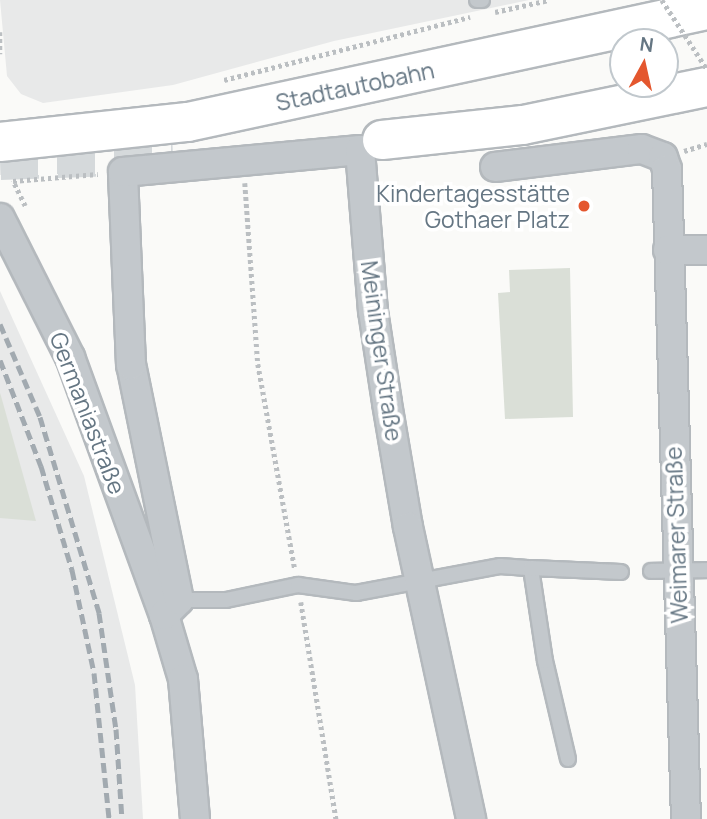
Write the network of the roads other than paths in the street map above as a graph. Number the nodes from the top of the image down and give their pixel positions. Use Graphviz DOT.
graph roads {
  1 [pos="707,9"];
  2 [pos="707,87"];
  3 [pos="382,141"];
  4 [pos="0,142"];
  5 [pos="495,167"];
  6 [pos="125,207"];
  7 [pos="0,218"];
  8 [pos="668,250"];
  9 [pos="707,250"];
  10 [pos="531,568"];
  11 [pos="707,570"];
  12 [pos="664,571"];
  13 [pos="621,572"];
  14 [pos="420,581"];
  15 [pos="172,607"];
  16 [pos="568,759"];
  17 [pos="195,819"];
  18 [pos="471,819"];
  19 [pos="686,819"];
  1 -- 4 [label="highway, Stadtautobahn"];
  2 -- 3 [label="highway"];
  5 -- 8 [label="street, Weimarer Straße"];
  6 -- 14 [label="street, Meininger Straße"];
  6 -- 15 [label="street, Germaniastraße"];
  7 -- 15 [label="street, Germaniastraße"];
  8 -- 9 [label="street"];
  8 -- 12 [label="street, Weimarer Straße"];
  10 -- 13 [label="lane"];
  10 -- 14 [label="lane"];
  10 -- 16 [label="lane"];
  11 -- 12 [label="lane"];
  12 -- 19 [label="street, Weimarer Straße"];
  14 -- 15 [label="lane"];
  14 -- 18 [label="street, Meininger Straße"];
  15 -- 17 [label="street, Germaniastraße"];
}
